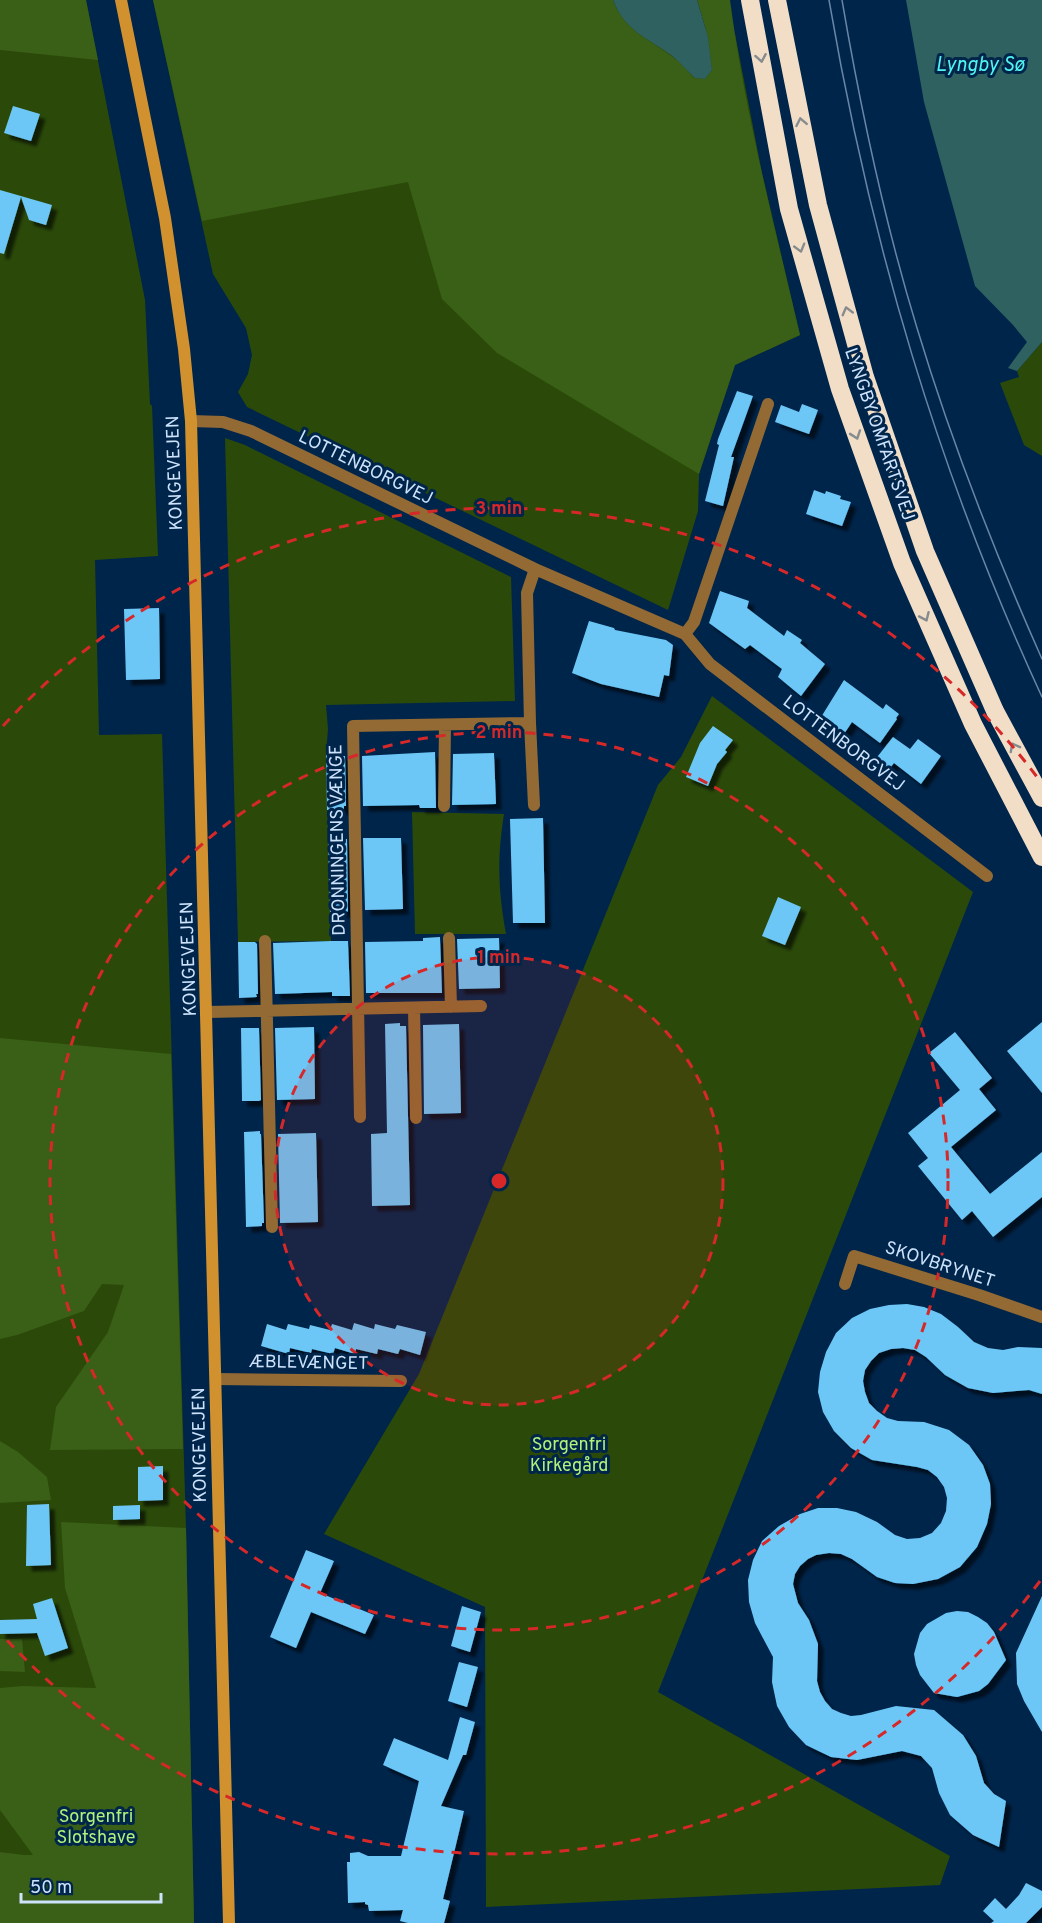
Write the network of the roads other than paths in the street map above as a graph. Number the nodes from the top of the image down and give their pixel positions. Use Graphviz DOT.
graph roads {
  1 [pos="121,0"];
  2 [pos="750,0"];
  3 [pos="777,0"];
  4 [pos="768,404"];
  5 [pos="191,421"];
  6 [pos="535,569"];
  7 [pos="685,634"];
  8 [pos="530,723"];
  9 [pos="445,725"];
  10 [pos="1042,798"];
  11 [pos="534,805"];
  12 [pos="444,806"];
  13 [pos="1042,856"];
  14 [pos="987,876"];
  15 [pos="449,938"];
  16 [pos="266,941"];
  17 [pos="481,1006"];
  18 [pos="451,1007"];
  19 [pos="414,1008"];
  20 [pos="359,1009"];
  21 [pos="267,1011"];
  22 [pos="207,1012"];
  23 [pos="360,1117"];
  24 [pos="416,1118"];
  25 [pos="272,1227"];
  26 [pos="845,1284"];
  27 [pos="1042,1317"];
  28 [pos="216,1379"];
  29 [pos="401,1381"];
  30 [pos="229,1923"];
  1 -- 5 [label="street, KONGEVEJEN"];
  2 -- 13 [label="highway, LYNGBY OMFARTSVEJ, one-way"];
  10 -- 3 [label="highway, LYNGBY OMFARTSVEJ, one-way"];
  4 -- 7 [label="street"];
  5 -- 6 [label="street, LOTTENBORGVEJ"];
  5 -- 22 [label="street, KONGEVEJEN"];
  6 -- 7 [label="street, LOTTENBORGVEJ"];
  6 -- 8 [label="street"];
  7 -- 14 [label="street, LOTTENBORGVEJ"];
  8 -- 9 [label="street, DRONNINGENS VÆNGE"];
  8 -- 11 [label="street"];
  9 -- 12 [label="street"];
  9 -- 20 [label="street, DRONNINGENS VÆNGE"];
  15 -- 18 [label="street"];
  16 -- 21 [label="street"];
  17 -- 18 [label="street"];
  18 -- 19 [label="street"];
  19 -- 20 [label="street"];
  19 -- 24 [label="street"];
  20 -- 21 [label="street"];
  20 -- 23 [label="street, DRONNINGENS VÆNGE"];
  21 -- 22 [label="street"];
  21 -- 25 [label="street"];
  22 -- 28 [label="street, KONGEVEJEN"];
  26 -- 27 [label="street, SKOVBRYNET"];
  28 -- 29 [label="street, ÆBLEVÆNGET"];
  28 -- 30 [label="street, KONGEVEJEN"];
}
